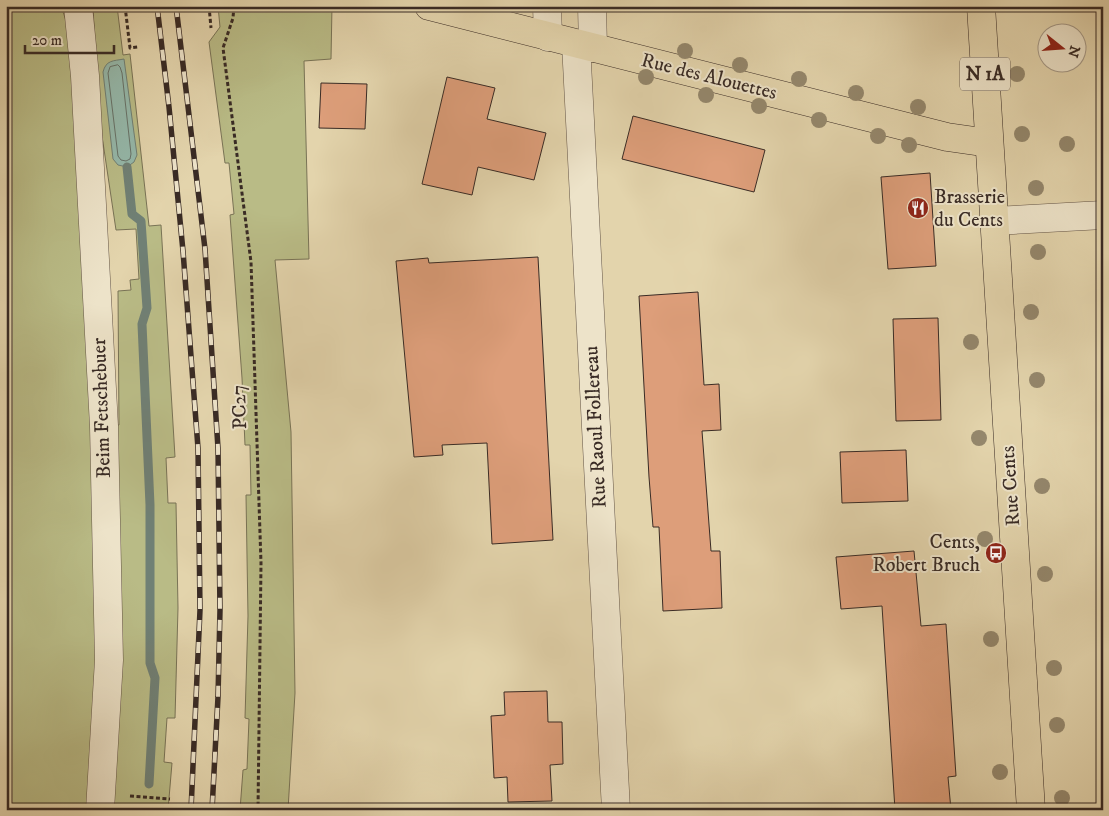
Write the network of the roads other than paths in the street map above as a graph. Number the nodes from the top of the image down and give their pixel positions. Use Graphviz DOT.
graph roads {
  1 [pos="78,6"];
  2 [pos="429,6"];
  3 [pos="547,6"];
  4 [pos="592,6"];
  5 [pos="981,6"];
  6 [pos="548,37"];
  7 [pos="584,46"];
  8 [pos="990,143"];
  9 [pos="1103,215"];
  10 [pos="994,221"];
  11 [pos="100,802"];
  12 [pos="616,810"];
  13 [pos="1031,810"];
  1 -- 11 [label="street, Beim Fetschebuer"];
  2 -- 6 [label="main road, Rue des Alouettes"];
  3 -- 6 [label="street"];
  4 -- 7 [label="street, Rue Raoul Follereau"];
  5 -- 8 [label="main road, N 1A"];
  6 -- 7 [label="main road, Rue des Alouettes"];
  7 -- 8 [label="main road, Rue des Alouettes"];
  7 -- 12 [label="street, Rue Raoul Follereau"];
  8 -- 10 [label="main road, N 1A"];
  9 -- 10 [label="street"];
  10 -- 13 [label="main road, Rue Cents / N 1A"];
}
